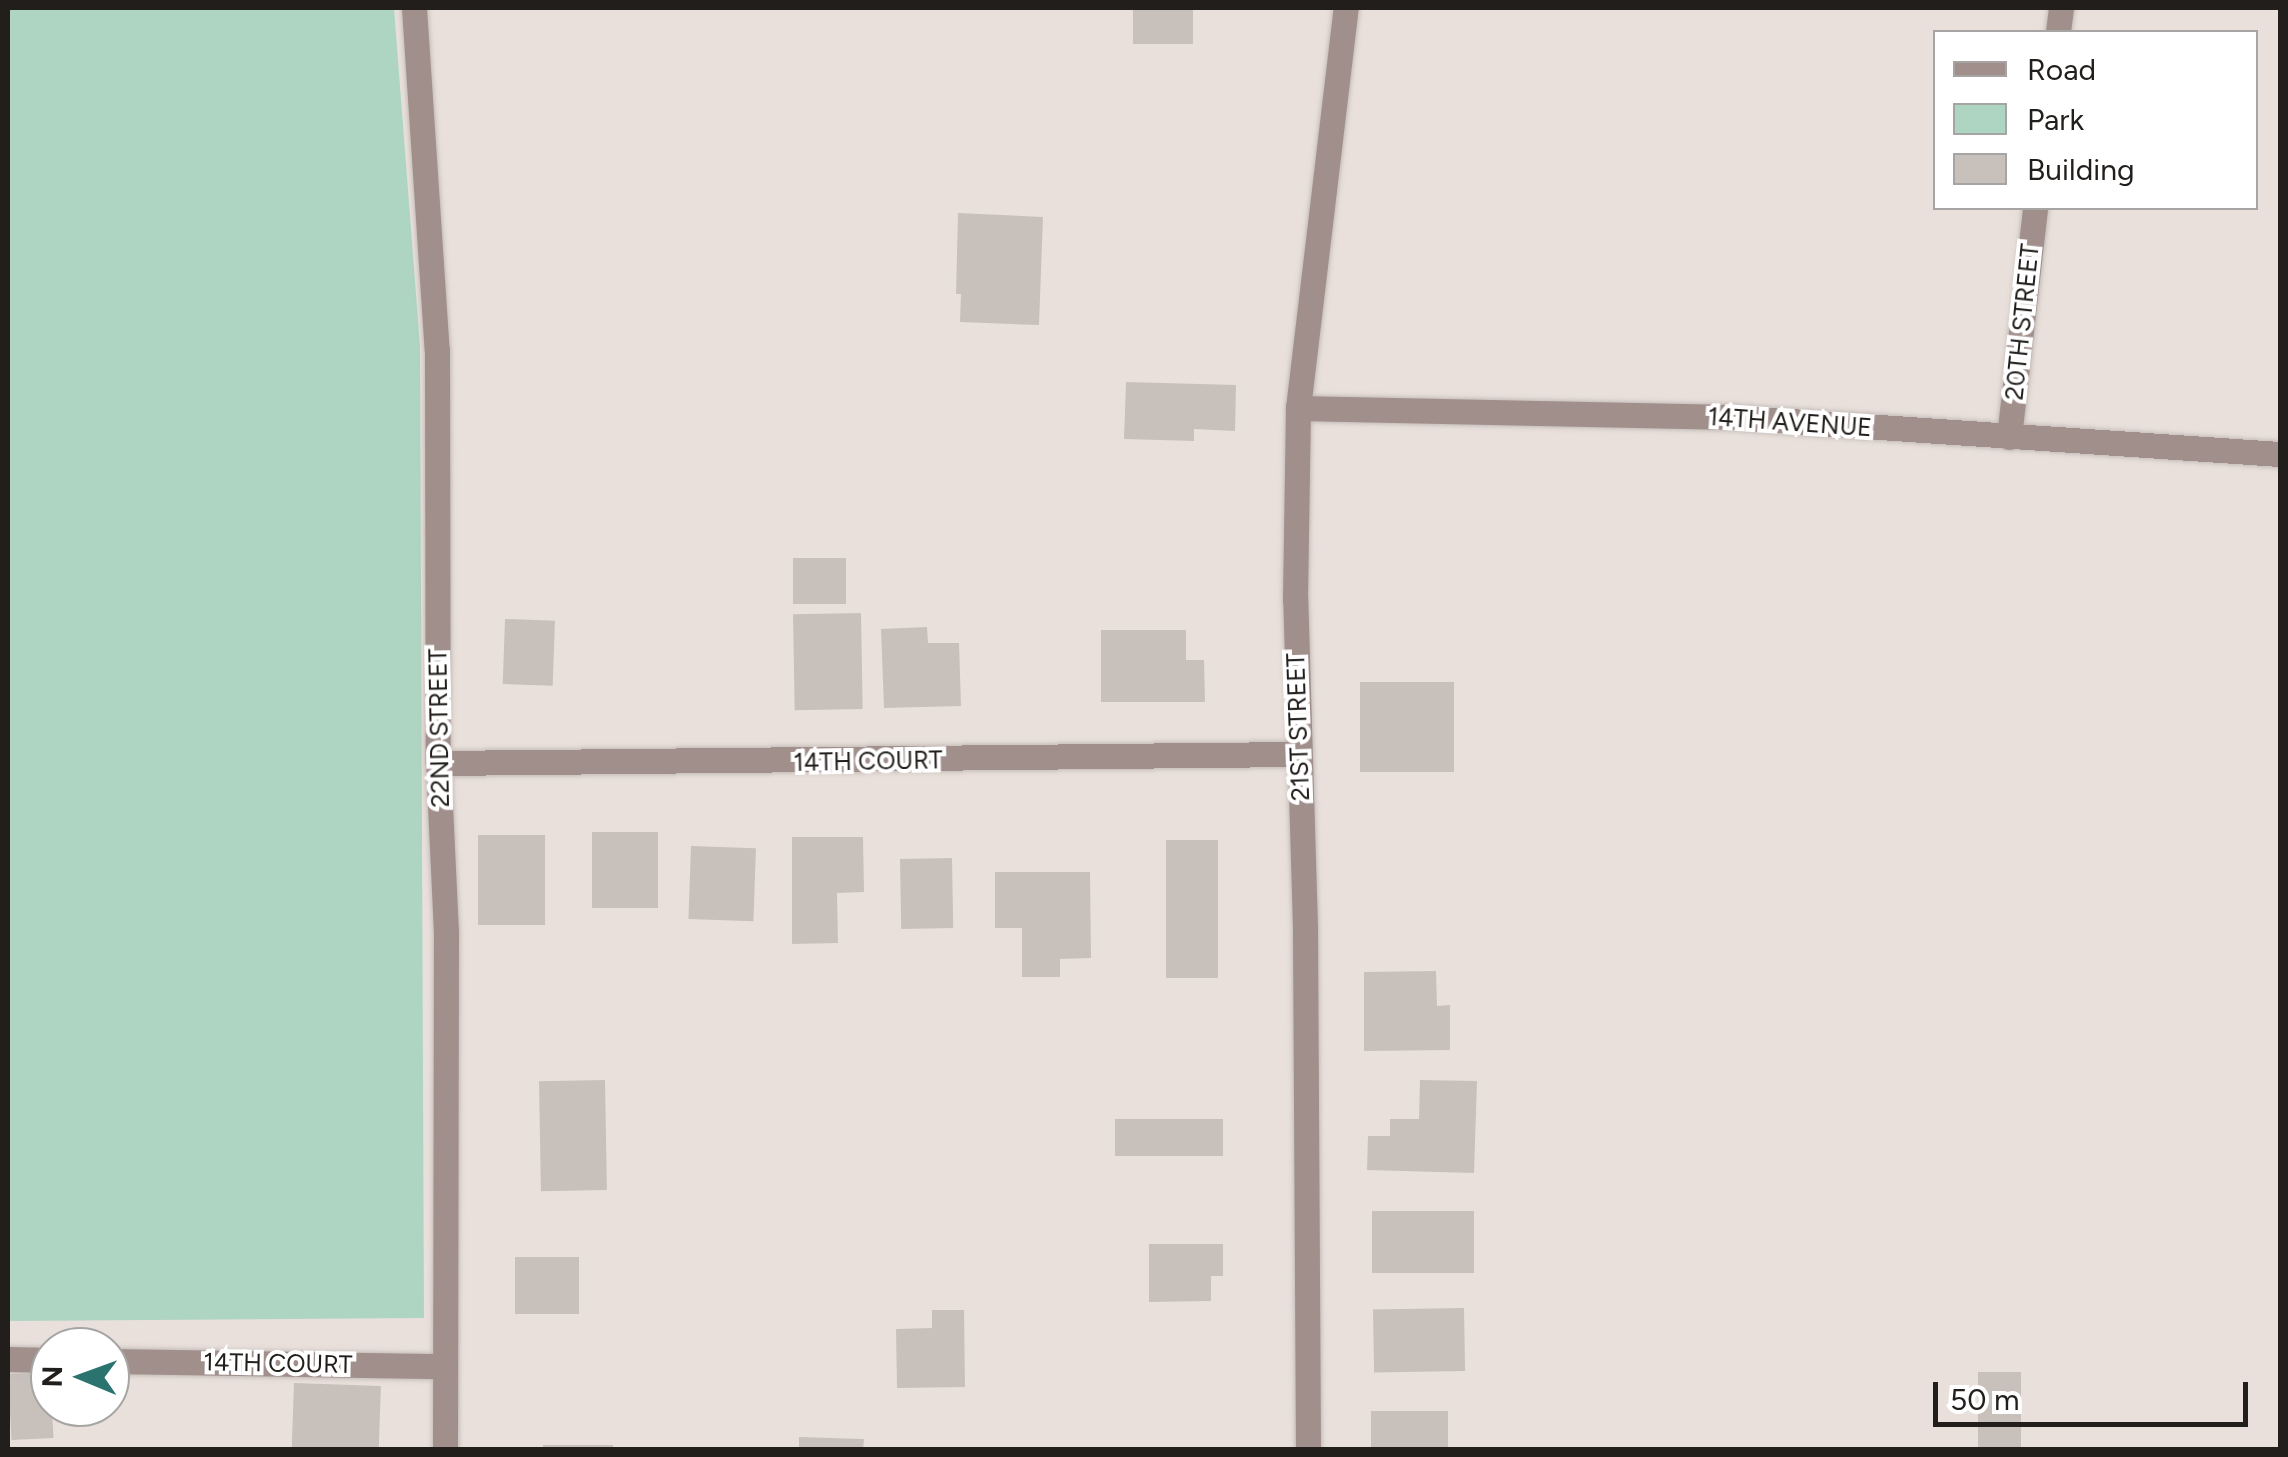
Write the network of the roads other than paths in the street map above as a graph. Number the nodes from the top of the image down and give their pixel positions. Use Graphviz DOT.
graph roads {
  1 [pos="414,8"];
  2 [pos="1346,8"];
  3 [pos="2035,210"];
  4 [pos="1298,408"];
  5 [pos="2009,436"];
  6 [pos="2280,454"];
  7 [pos="1298,754"];
  8 [pos="438,763"];
  9 [pos="130,1361"];
  10 [pos="445,1366"];
  11 [pos="445,1450"];
  12 [pos="1308,1450"];
  1 -- 8 [label="street, 22ND STREET"];
  2 -- 4 [label="street, 21ST STREET"];
  3 -- 5 [label="street, 20TH STREET"];
  4 -- 5 [label="street, 14TH AVENUE"];
  4 -- 7 [label="street, 21ST STREET"];
  5 -- 6 [label="street, 14TH AVENUE"];
  7 -- 8 [label="street, 14TH COURT"];
  7 -- 12 [label="street, 21ST STREET"];
  8 -- 10 [label="street, 22ND STREET"];
  9 -- 10 [label="street, 14TH COURT"];
  10 -- 11 [label="street, 22ND STREET"];
}
